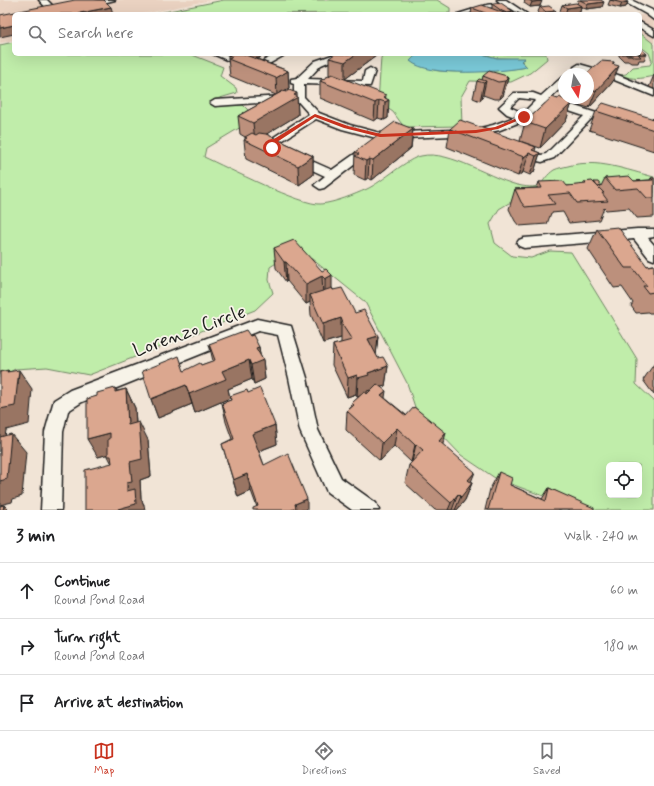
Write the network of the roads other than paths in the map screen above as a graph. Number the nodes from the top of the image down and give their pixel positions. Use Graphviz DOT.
graph roads {
  1 [pos="43,0"];
  2 [pos="111,0"];
  3 [pos="501,0"];
  4 [pos="624,0"];
  5 [pos="83,4"];
  6 [pos="508,5"];
  7 [pos="50,12"];
  8 [pos="472,12"];
  9 [pos="520,12"];
  10 [pos="652,14"];
  11 [pos="642,25"];
  12 [pos="654,34"];
  13 [pos="222,56"];
  14 [pos="279,56"];
  15 [pos="338,56"];
  16 [pos="579,56"];
  17 [pos="579,67"];
  18 [pos="255,68"];
  19 [pos="370,70"];
  20 [pos="269,73"];
  21 [pos="282,78"];
  22 [pos="299,82"];
  23 [pos="558,85"];
  24 [pos="654,93"];
  25 [pos="300,99"];
  26 [pos="542,99"];
  27 [pos="215,103"];
  28 [pos="590,115"];
  29 [pos="315,116"];
  30 [pos="524,117"];
  31 [pos="618,124"];
  32 [pos="476,132"];
  33 [pos="380,136"];
  34 [pos="490,142"];
  35 [pos="511,150"];
  36 [pos="333,175"];
  37 [pos="320,185"];
  38 [pos="654,233"];
  39 [pos="637,234"];
  40 [pos="524,243"];
  41 [pos="654,255"];
  42 [pos="51,510"];
  43 [pos="369,510"];
  1 -- 7 [label="street"];
  2 -- 5 [label="street"];
  3 -- 6 [label="street"];
  4 -- 10 [label="street"];
  6 -- 8 [label="street"];
  6 -- 9 [label="street"];
  11 -- 12 [label="street"];
  13 -- 18 [label="street"];
  14 -- 18 [label="street"];
  15 -- 22 [label="street"];
  16 -- 17 [label="street"];
  17 -- 24 [label="street"];
  18 -- 20 [label="street"];
  19 -- 22 [label="street"];
  21 -- 22 [label="street"];
  22 -- 25 [label="street"];
  23 -- 26 [label="street"];
  25 -- 27 [label="street"];
  25 -- 29 [label="street"];
  26 -- 28 [label="street"];
  26 -- 30 [label="street"];
  26 -- 30 [label="street"];
  28 -- 31 [label="street"];
  28 -- 35 [label="street"];
  29 -- 33 [label="street"];
  29 -- 36 [label="street"];
  30 -- 32 [label="street"];
  32 -- 33 [label="street"];
  32 -- 34 [label="street"];
  33 -- 36 [label="street"];
  36 -- 37 [label="street"];
  38 -- 39 [label="street"];
  39 -- 40 [label="street"];
  39 -- 41 [label="street"];
  42 -- 43 [label="street, Lorenzo Circle"];
}
